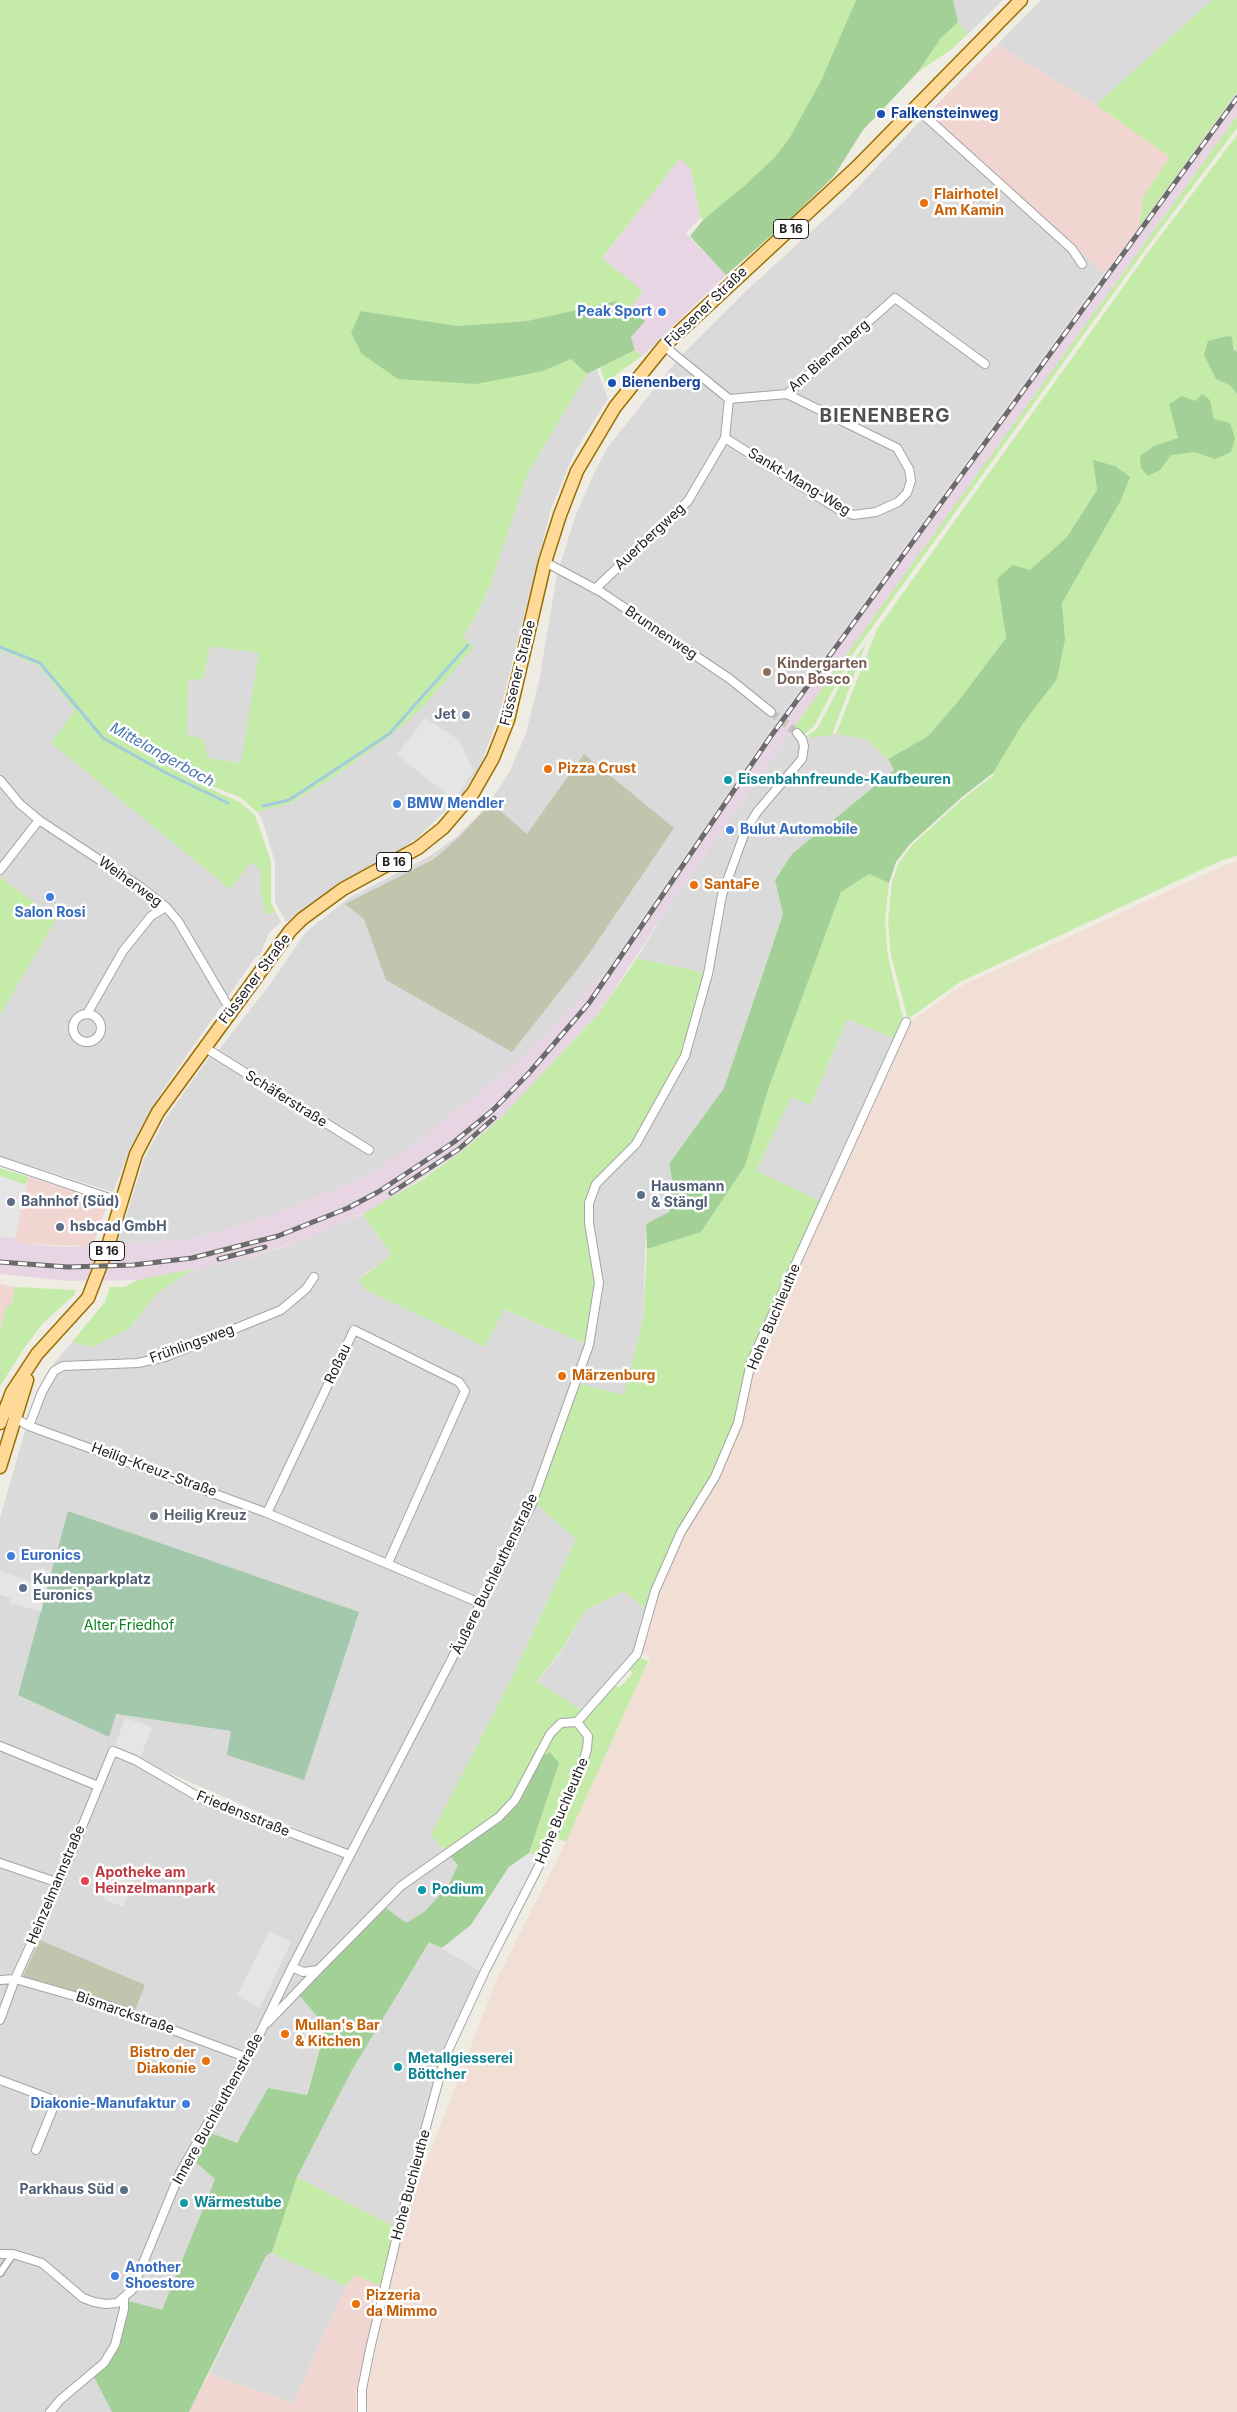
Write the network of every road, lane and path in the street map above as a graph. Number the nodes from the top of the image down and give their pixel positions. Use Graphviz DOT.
graph roads {
  1 [pos="1021,0"];
  2 [pos="915,107"];
  3 [pos="1082,264"];
  4 [pos="664,346"];
  5 [pos="985,364"];
  6 [pos="786,394"];
  7 [pos="729,399"];
  8 [pos="725,438"];
  9 [pos="544,562"];
  10 [pos="595,589"];
  11 [pos="771,712"];
  12 [pos="797,733"];
  13 [pos="0,780"];
  14 [pos="39,820"];
  15 [pos="0,870"];
  16 [pos="166,907"];
  17 [pos="231,1011"];
  18 [pos="87,1014"];
  19 [pos="906,1022"];
  20 [pos="204,1047"];
  21 [pos="368,1150"];
  22 [pos="0,1161"];
  23 [pos="121,1202"];
  24 [pos="314,1277"];
  25 [pos="5,1419"];
  26 [pos="27,1425"];
  27 [pos="0,1467"];
  28 [pos="267,1513"];
  29 [pos="388,1564"];
  30 [pos="482,1604"];
  31 [pos="577,1722"];
  32 [pos="0,1746"];
  33 [pos="113,1751"];
  34 [pos="98,1786"];
  35 [pos="350,1855"];
  36 [pos="0,1863"];
  37 [pos="58,1883"];
  38 [pos="292,1967"];
  39 [pos="318,1970"];
  40 [pos="15,1979"];
  41 [pos="0,1980"];
  42 [pos="0,2020"];
  43 [pos="262,2028"];
  44 [pos="248,2058"];
  45 [pos="0,2080"];
  46 [pos="36,2150"];
  47 [pos="0,2254"];
  48 [pos="13,2254"];
  49 [pos="0,2273"];
  50 [pos="124,2298"];
  51 [pos="50,2412"];
  52 [pos="362,2412"];
  1 -- 2 [label="main road, Füssener Straße / B 16"];
  2 -- 3 [label="street"];
  2 -- 4 [label="main road, Füssener Straße / B 16"];
  4 -- 7 [label="street"];
  4 -- 9 [label="main road, Füssener Straße / B 16"];
  5 -- 6 [label="street, Am Bienenberg"];
  6 -- 7 [label="street, Am Bienenberg"];
  6 -- 8 [label="street, Sankt-Mang-Weg"];
  7 -- 8 [label="street, Auerbergweg"];
  8 -- 10 [label="street, Auerbergweg"];
  9 -- 10 [label="street, Brunnenweg"];
  9 -- 17 [label="main road, Füssener Straße / B 16"];
  10 -- 11 [label="street, Brunnenweg"];
  12 -- 30 [label="street, Äußere Buchleuthenstraße"];
  13 -- 14 [label="street, Weiherweg"];
  14 -- 15 [label="street"];
  14 -- 16 [label="street, Weiherweg"];
  16 -- 17 [label="street, Weiherweg"];
  16 -- 18 [label="street"];
  17 -- 20 [label="main road, Füssener Straße / B 16"];
  19 -- 31 [label="street, Hohe Buchleuthe"];
  20 -- 21 [label="street, Schäferstraße"];
  20 -- 23 [label="main road, Füssener Straße / B 16"];
  22 -- 23 [label="street"];
  23 -- 25 [label="main road, Füssener Straße / B 16"];
  24 -- 26 [label="street, Frühlingsweg"];
  25 -- 26 [label="street"];
  25 -- 27 [label="main road, B 16"];
  26 -- 28 [label="street, Heilig-Kreuz-Straße"];
  28 -- 29 [label="street, Heilig-Kreuz-Straße"];
  28 -- 29 [label="street, Roßau"];
  29 -- 30 [label="street, Heilig-Kreuz-Straße"];
  30 -- 35 [label="street, Äußere Buchleuthenstraße"];
  31 -- 39 [label="street, Innere Buchleuthenstraße"];
  31 -- 52 [label="street, Hohe Buchleuthe"];
  32 -- 34 [label="street"];
  33 -- 34 [label="street, Heinzelmannstraße"];
  33 -- 35 [label="street, Friedensstraße"];
  34 -- 37 [label="street, Heinzelmannstraße"];
  35 -- 38 [label="street, Äußere Buchleuthenstraße"];
  36 -- 37 [label="street"];
  37 -- 40 [label="street, Heinzelmannstraße"];
  38 -- 39 [label="street"];
  38 -- 43 [label="street, Innere Buchleuthenstraße"];
  39 -- 43 [label="street, Innere Buchleuthenstraße"];
  40 -- 41 [label="street, Bismarckstraße"];
  40 -- 42 [label="street, Heinzelmannstraße"];
  40 -- 44 [label="street, Bismarckstraße"];
  43 -- 44 [label="street, Innere Buchleuthenstraße"];
  44 -- 50 [label="street, Innere Buchleuthenstraße"];
  45 -- 46 [label="street"];
  47 -- 48 [label="street"];
  48 -- 49 [label="street"];
  48 -- 50 [label="street"];
  50 -- 51 [label="street, Innere Buchleuthenstraße"];
}
